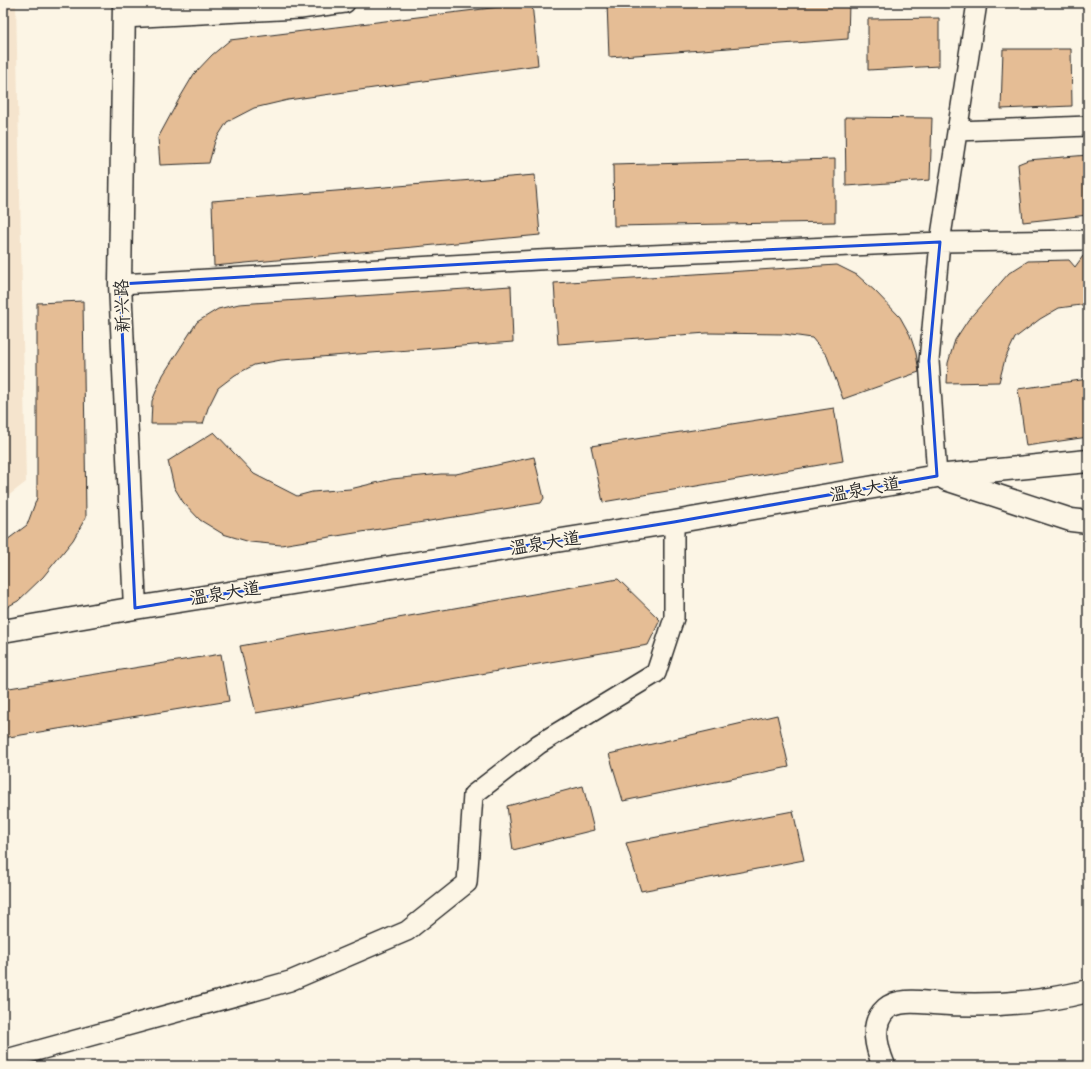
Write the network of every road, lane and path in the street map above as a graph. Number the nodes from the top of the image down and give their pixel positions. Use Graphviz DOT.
graph roads {
  1 [pos="345,3"];
  2 [pos="977,3"];
  3 [pos="123,10"];
  4 [pos="1088,126"];
  5 [pos="957,131"];
  6 [pos="1088,240"];
  7 [pos="940,242"];
  8 [pos="120,284"];
  9 [pos="1088,461"];
  10 [pos="937,476"];
  11 [pos="674,522"];
  12 [pos="1088,522"];
  13 [pos="135,608"];
  14 [pos="3,631"];
  15 [pos="1088,991"];
  16 [pos="3,1060"];
  17 [pos="884,1066"];
  1 -- 3 [label="street"];
  2 -- 5 [label="street"];
  3 -- 8 [label="main road, 新兴路"];
  4 -- 5 [label="street"];
  5 -- 7 [label="street"];
  6 -- 7 [label="street"];
  7 -- 8 [label="street"];
  7 -- 10 [label="street"];
  8 -- 13 [label="main road, 新兴路"];
  9 -- 10 [label="main road, 温泉大道"];
  10 -- 11 [label="main road, 温泉大道"];
  10 -- 12 [label="main road"];
  11 -- 13 [label="main road, 温泉大道"];
  11 -- 16 [label="street"];
  13 -- 14 [label="main road, 温泉大道"];
  15 -- 17 [label="main road"];
}
